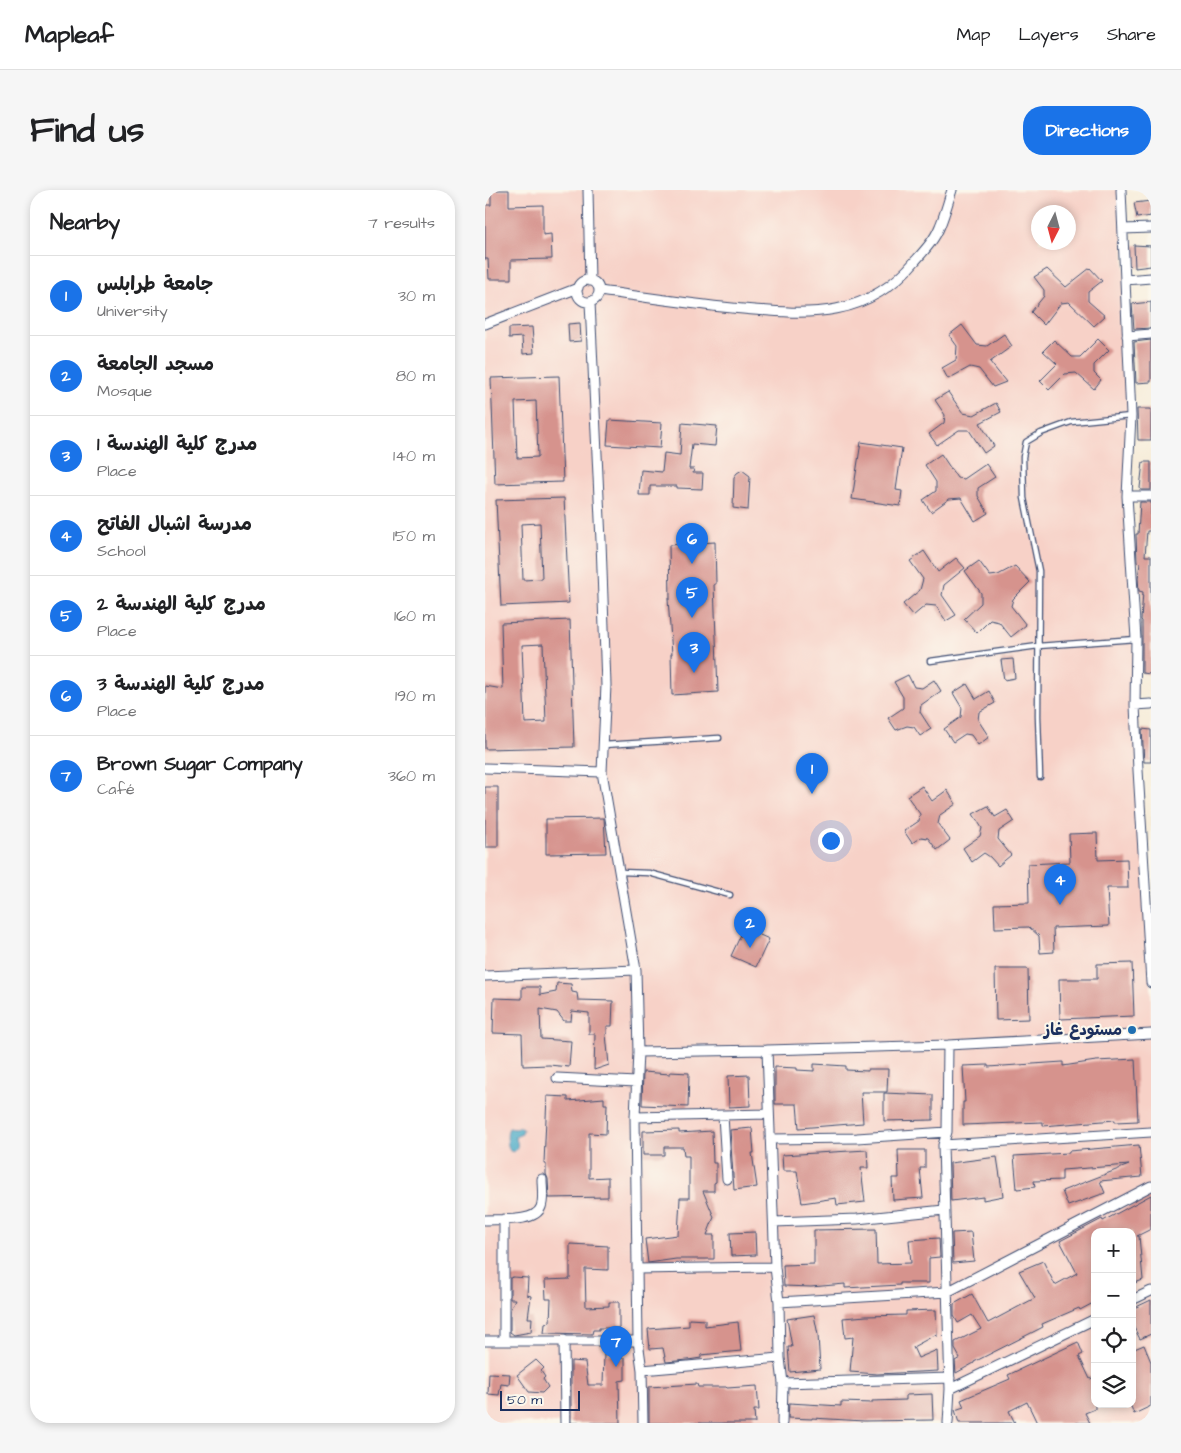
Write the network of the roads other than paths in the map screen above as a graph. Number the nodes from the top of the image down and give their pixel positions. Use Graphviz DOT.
graph roads {
  1 [pos="587,190"];
  2 [pos="952,190"];
  3 [pos="1121,190"];
  4 [pos="1151,228"];
  5 [pos="1123,229"];
  6 [pos="1151,278"];
  7 [pos="1125,280"];
  8 [pos="590,281"];
  9 [pos="578,288"];
  10 [pos="599,291"];
  11 [pos="590,302"];
  12 [pos="485,324"];
  13 [pos="1151,334"];
  14 [pos="1127,336"];
  15 [pos="1131,416"];
  16 [pos="1127,496"];
  17 [pos="1151,496"];
  18 [pos="1135,639"];
  19 [pos="1038,646"];
  20 [pos="930,661"];
  21 [pos="1151,704"];
  22 [pos="1135,705"];
  23 [pos="719,738"];
  24 [pos="603,745"];
  25 [pos="485,768"];
  26 [pos="602,772"];
  27 [pos="1040,777"];
  28 [pos="1146,817"];
  29 [pos="619,872"];
  30 [pos="730,895"];
  31 [pos="637,970"];
  32 [pos="485,976"];
  33 [pos="1151,982"];
  34 [pos="1151,1034"];
  35 [pos="948,1045"];
  36 [pos="767,1050"];
  37 [pos="638,1052"];
  38 [pos="557,1078"];
  39 [pos="636,1082"];
  40 [pos="768,1114"];
  41 [pos="723,1116"];
  42 [pos="635,1117"];
  43 [pos="947,1132"];
  44 [pos="1151,1132"];
  45 [pos="770,1139"];
  46 [pos="943,1145"];
  47 [pos="542,1179"];
  48 [pos="727,1179"];
  49 [pos="1151,1186"];
  50 [pos="944,1210"];
  51 [pos="504,1219"];
  52 [pos="485,1220"];
  53 [pos="774,1222"];
  54 [pos="775,1266"];
  55 [pos="637,1268"];
  56 [pos="1151,1291"];
  57 [pos="947,1292"];
  58 [pos="1136,1298"];
  59 [pos="779,1302"];
  60 [pos="1091,1321"];
  61 [pos="564,1340"];
  62 [pos="504,1341"];
  63 [pos="638,1341"];
  64 [pos="485,1342"];
  65 [pos="780,1358"];
  66 [pos="642,1370"];
  67 [pos="950,1378"];
  68 [pos="783,1383"];
  69 [pos="950,1390"];
  70 [pos="565,1423"];
  71 [pos="643,1423"];
  72 [pos="782,1423"];
  73 [pos="949,1423"];
  1 -- 8 [label="street"];
  2 -- 10 [label="street"];
  3 -- 5 [label="street"];
  4 -- 5 [label="street"];
  5 -- 7 [label="street"];
  6 -- 7 [label="street"];
  7 -- 14 [label="street"];
  8 -- 9 [label="street"];
  8 -- 10 [label="street"];
  9 -- 11 [label="street"];
  9 -- 12 [label="street"];
  10 -- 11 [label="street"];
  11 -- 24 [label="street"];
  13 -- 14 [label="street"];
  14 -- 15 [label="street"];
  15 -- 16 [label="street"];
  15 -- 19 [label="lane"];
  16 -- 17 [label="street"];
  16 -- 18 [label="street"];
  18 -- 19 [label="lane"];
  18 -- 22 [label="street"];
  19 -- 20 [label="lane"];
  19 -- 27 [label="lane"];
  21 -- 22 [label="street"];
  22 -- 28 [label="street"];
  23 -- 24 [label="lane"];
  24 -- 26 [label="street"];
  25 -- 26 [label="street"];
  26 -- 29 [label="street"];
  28 -- 33 [label="street"];
  29 -- 30 [label="lane"];
  29 -- 31 [label="street"];
  31 -- 32 [label="street"];
  31 -- 37 [label="street"];
  34 -- 35 [label="street"];
  35 -- 36 [label="street"];
  35 -- 43 [label="street"];
  36 -- 37 [label="street"];
  36 -- 40 [label="street"];
  37 -- 39 [label="street"];
  38 -- 39 [label="street"];
  39 -- 42 [label="street"];
  40 -- 41 [label="street"];
  40 -- 45 [label="street"];
  41 -- 42 [label="street"];
  41 -- 48 [label="street"];
  42 -- 55 [label="street"];
  43 -- 45 [label="street"];
  43 -- 46 [label="street"];
  44 -- 46 [label="street"];
  45 -- 53 [label="street"];
  46 -- 50 [label="street"];
  47 -- 51 [label="street"];
  49 -- 57 [label="street"];
  50 -- 53 [label="street"];
  50 -- 57 [label="street"];
  51 -- 52 [label="street"];
  51 -- 62 [label="street"];
  53 -- 54 [label="street"];
  54 -- 55 [label="street"];
  54 -- 59 [label="street"];
  55 -- 63 [label="street"];
  56 -- 58 [label="street"];
  57 -- 59 [label="street"];
  57 -- 67 [label="street"];
  59 -- 65 [label="street"];
  60 -- 69 [label="street"];
  61 -- 62 [label="street"];
  61 -- 63 [label="street"];
  61 -- 70 [label="street"];
  62 -- 64 [label="street"];
  63 -- 66 [label="street"];
  65 -- 66 [label="street"];
  65 -- 68 [label="street"];
  66 -- 71 [label="street"];
  67 -- 68 [label="street"];
  67 -- 69 [label="street"];
  68 -- 72 [label="street"];
  69 -- 73 [label="street"];
}
